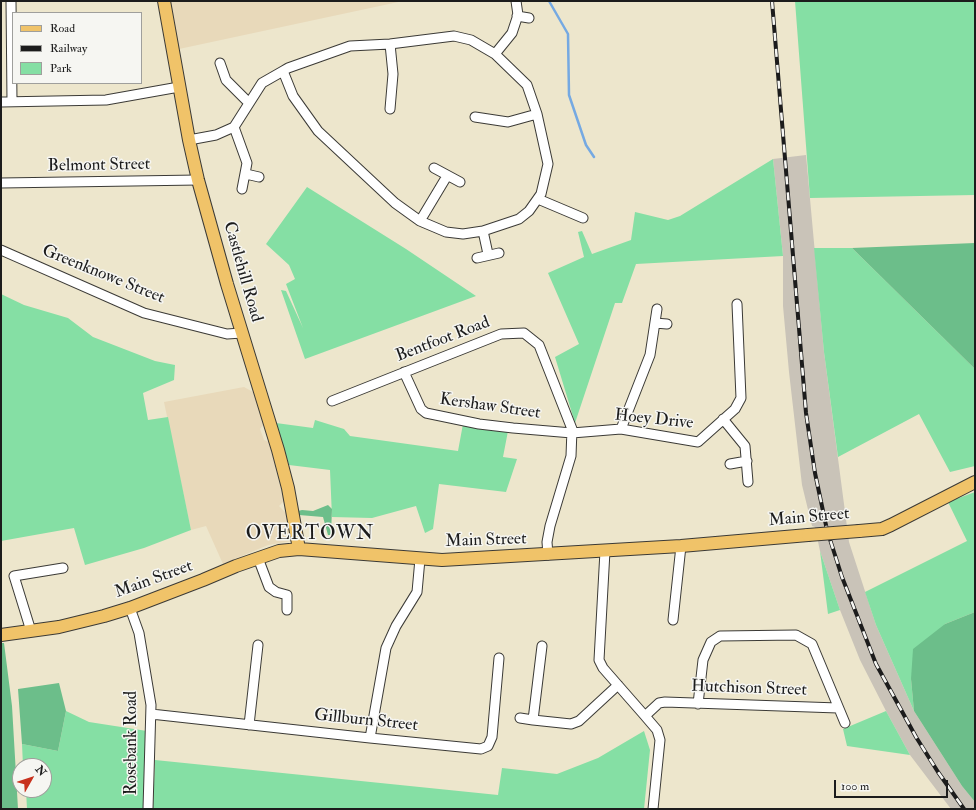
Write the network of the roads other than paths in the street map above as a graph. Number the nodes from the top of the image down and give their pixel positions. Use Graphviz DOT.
graph roads {
  1 [pos="11,1"];
  2 [pos="164,1"];
  3 [pos="516,1"];
  4 [pos="517,16"];
  5 [pos="529,18"];
  6 [pos="390,44"];
  7 [pos="495,54"];
  8 [pos="220,63"];
  9 [pos="282,70"];
  10 [pos="179,87"];
  11 [pos="12,101"];
  12 [pos="1,102"];
  13 [pos="249,103"];
  14 [pos="390,108"];
  15 [pos="538,114"];
  16 [pos="475,116"];
  17 [pos="234,127"];
  18 [pos="189,140"];
  19 [pos="434,168"];
  20 [pos="246,174"];
  21 [pos="447,176"];
  22 [pos="259,177"];
  23 [pos="198,180"];
  24 [pos="460,182"];
  25 [pos="1,183"];
  26 [pos="242,190"];
  27 [pos="538,199"];
  28 [pos="583,218"];
  29 [pos="420,222"];
  30 [pos="482,231"];
  31 [pos="1,250"];
  32 [pos="499,253"];
  33 [pos="488,254"];
  34 [pos="477,258"];
  35 [pos="737,304"];
  36 [pos="657,310"];
  37 [pos="655,323"];
  38 [pos="667,324"];
  39 [pos="242,333"];
  40 [pos="404,372"];
  41 [pos="332,401"];
  42 [pos="723,419"];
  43 [pos="621,429"];
  44 [pos="572,434"];
  45 [pos="746,462"];
  46 [pos="730,464"];
  47 [pos="748,482"];
  48 [pos="975,482"];
  49 [pos="681,546"];
  50 [pos="299,549"];
  51 [pos="605,551"];
  52 [pos="548,555"];
  53 [pos="258,558"];
  54 [pos="420,559"];
  55 [pos="63,568"];
  56 [pos="130,608"];
  57 [pos="287,610"];
  58 [pos="673,620"];
  59 [pos="31,631"];
  60 [pos="1,635"];
  61 [pos="258,645"];
  62 [pos="542,646"];
  63 [pos="500,658"];
  64 [pos="618,685"];
  65 [pos="698,704"];
  66 [pos="838,708"];
  67 [pos="151,714"];
  68 [pos="645,716"];
  69 [pos="520,718"];
  70 [pos="533,720"];
  71 [pos="845,723"];
  72 [pos="249,725"];
  73 [pos="370,738"];
  74 [pos="148,809"];
  75 [pos="653,809"];
  1 -- 11 [label="street"];
  2 -- 10 [label="main road, Castlehill Road"];
  3 -- 4 [label="street"];
  4 -- 5 [label="street"];
  4 -- 7 [label="street"];
  6 -- 7 [label="street"];
  6 -- 9 [label="street"];
  6 -- 14 [label="street"];
  7 -- 15 [label="street"];
  8 -- 13 [label="street"];
  9 -- 13 [label="street"];
  9 -- 29 [label="street"];
  10 -- 11 [label="street"];
  10 -- 18 [label="main road, Castlehill Road"];
  11 -- 12 [label="street"];
  13 -- 17 [label="street"];
  15 -- 16 [label="street"];
  15 -- 27 [label="street"];
  17 -- 18 [label="street"];
  17 -- 20 [label="street"];
  18 -- 23 [label="main road, Castlehill Road"];
  19 -- 21 [label="street"];
  20 -- 22 [label="street"];
  20 -- 26 [label="street"];
  21 -- 24 [label="street"];
  21 -- 29 [label="street"];
  23 -- 25 [label="street, Belmont Street"];
  23 -- 39 [label="main road, Castlehill Road"];
  27 -- 28 [label="street"];
  27 -- 30 [label="street"];
  29 -- 30 [label="street"];
  30 -- 33 [label="street"];
  31 -- 39 [label="street, Greenknowe Street"];
  32 -- 33 [label="street"];
  33 -- 34 [label="street"];
  35 -- 42 [label="street, Hoey Drive"];
  36 -- 37 [label="street"];
  37 -- 38 [label="street"];
  37 -- 43 [label="street"];
  39 -- 50 [label="main road, Castlehill Road"];
  40 -- 41 [label="street, Bentfoot Road"];
  40 -- 44 [label="street, Kershaw Street"];
  40 -- 44 [label="street, Bentfoot Road"];
  42 -- 43 [label="street, Hoey Drive"];
  42 -- 45 [label="street"];
  43 -- 44 [label="street, Hoey Drive"];
  44 -- 52 [label="street, Bentfoot Road"];
  45 -- 46 [label="street"];
  45 -- 47 [label="street"];
  48 -- 49 [label="main road, Main Street, bridge"];
  49 -- 51 [label="main road, Main Street"];
  49 -- 58 [label="street"];
  50 -- 53 [label="main road, Main Street"];
  50 -- 54 [label="main road, Main Street"];
  51 -- 52 [label="main road, Main Street"];
  51 -- 64 [label="street"];
  52 -- 54 [label="main road, Main Street"];
  53 -- 56 [label="main road, Main Street"];
  53 -- 57 [label="street"];
  54 -- 73 [label="street"];
  55 -- 59 [label="street"];
  56 -- 59 [label="main road, Main Street"];
  56 -- 67 [label="street, Rosebank Road"];
  59 -- 60 [label="main road, Main Street"];
  61 -- 72 [label="street"];
  62 -- 70 [label="street"];
  63 -- 73 [label="street, Gillburn Street"];
  64 -- 68 [label="street"];
  64 -- 70 [label="street"];
  65 -- 66 [label="street, Hutchison Street"];
  65 -- 66 [label="street"];
  65 -- 68 [label="street, Hutchison Street"];
  66 -- 71 [label="street"];
  67 -- 72 [label="street, Gillburn Street"];
  67 -- 74 [label="street, Rosebank Road"];
  68 -- 75 [label="street"];
  69 -- 70 [label="street"];
  72 -- 73 [label="street, Gillburn Street"];
}
